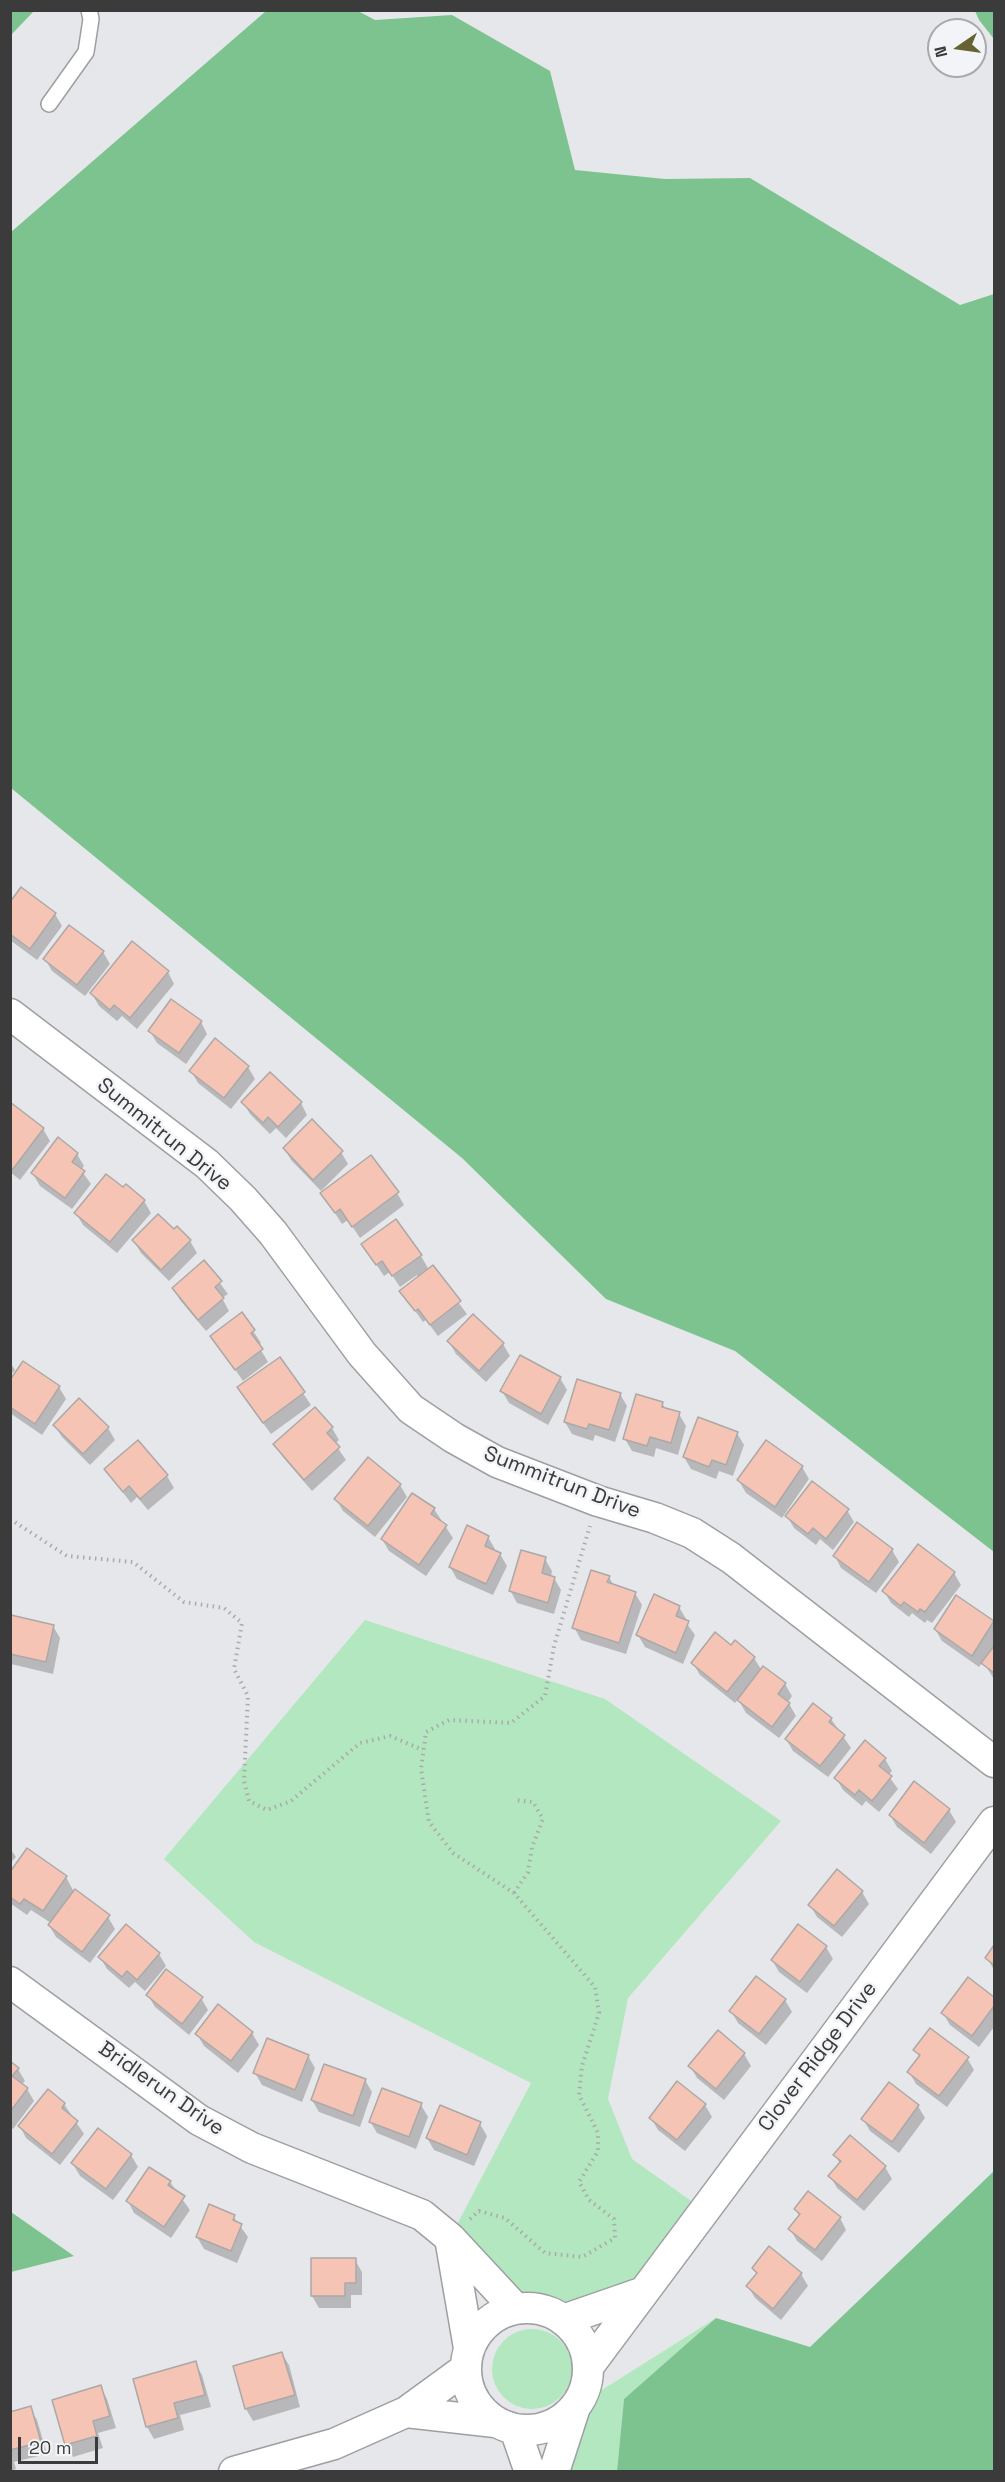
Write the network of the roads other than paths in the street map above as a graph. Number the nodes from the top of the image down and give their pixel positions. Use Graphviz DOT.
graph roads {
  1 [pos="89,10"];
  2 [pos="49,104"];
  3 [pos="10,1014"];
  4 [pos="994,1762"];
  5 [pos="994,1822"];
  6 [pos="10,1982"];
  7 [pos="450,2238"];
  8 [pos="641,2293"];
  9 [pos="516,2308"];
  10 [pos="563,2320"];
  11 [pos="467,2359"];
  12 [pos="588,2367"];
  13 [pos="575,2407"];
  14 [pos="406,2412"];
  15 [pos="505,2426"];
  16 [pos="234,2472"];
  17 [pos="530,2472"];
  18 [pos="554,2472"];
  1 -- 2 [label="lane"];
  3 -- 4 [label="street, Summitrun Drive"];
  5 -- 8 [label="street, Clover Ridge Drive"];
  6 -- 7 [label="street, Bridlerun Drive"];
  7 -- 9 [label="street, Bridlerun Drive"];
  7 -- 11 [label="street"];
  8 -- 10 [label="street"];
  8 -- 12 [label="street, Clover Ridge Drive"];
  9 -- 10 [label="street"];
  9 -- 11 [label="street"];
  10 -- 12 [label="street"];
  11 -- 14 [label="street"];
  11 -- 15 [label="street"];
  12 -- 13 [label="street, Clover Ridge Drive"];
  13 -- 15 [label="street"];
  13 -- 18 [label="street, Clover Ridge Drive"];
  14 -- 15 [label="street"];
  14 -- 16 [label="street"];
  15 -- 17 [label="street"];
}
